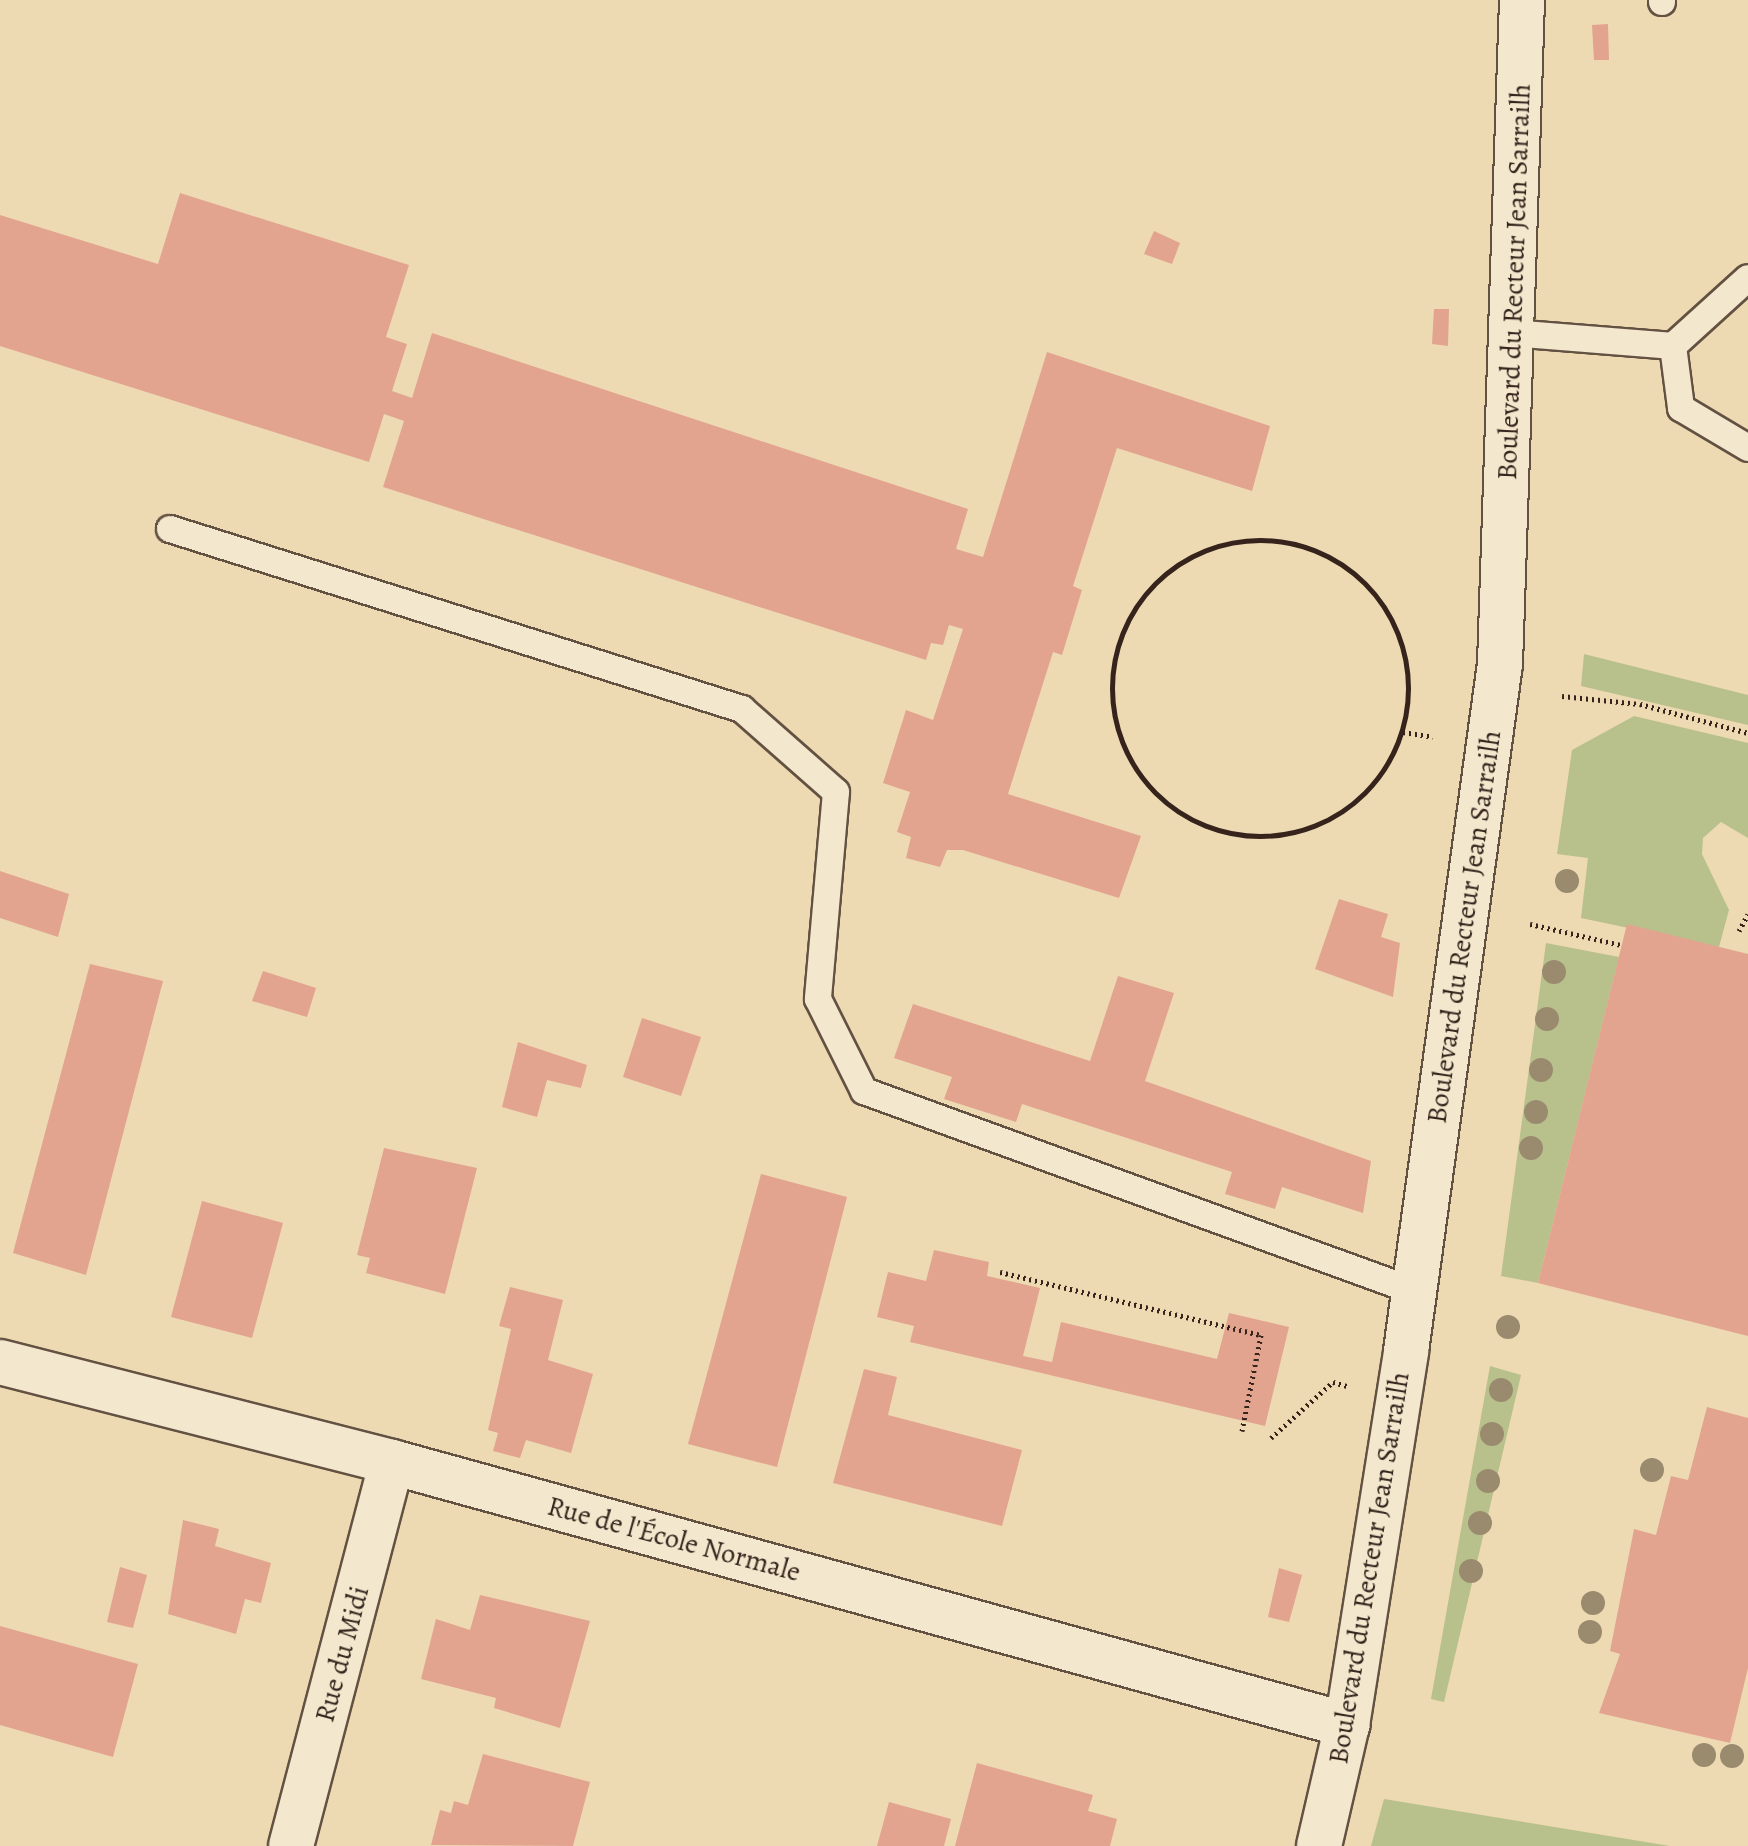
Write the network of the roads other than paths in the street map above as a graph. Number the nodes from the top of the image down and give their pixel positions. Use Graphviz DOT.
graph roads {
  1 [pos="1522,0"];
  2 [pos="1748,278"];
  3 [pos="1511,333"];
  4 [pos="1673,346"];
  5 [pos="1748,448"];
  6 [pos="170,529"];
  7 [pos="1414,1291"];
  8 [pos="0,1362"];
  9 [pos="392,1462"];
  10 [pos="1347,1725"];
  11 [pos="291,1846"];
  12 [pos="1319,1846"];
  1 -- 3 [label="street, Boulevard du Recteur Jean Sarrailh"];
  2 -- 4 [label="lane"];
  3 -- 4 [label="lane"];
  3 -- 7 [label="street, Boulevard du Recteur Jean Sarrailh"];
  4 -- 5 [label="lane"];
  6 -- 7 [label="lane"];
  7 -- 10 [label="street, Boulevard du Recteur Jean Sarrailh"];
  8 -- 9 [label="street, Rue de l'École Normale"];
  9 -- 10 [label="street, Rue de l'École Normale"];
  9 -- 11 [label="street, Rue du Midi"];
  10 -- 12 [label="street, Boulevard du Recteur Jean Sarrailh"];
}
